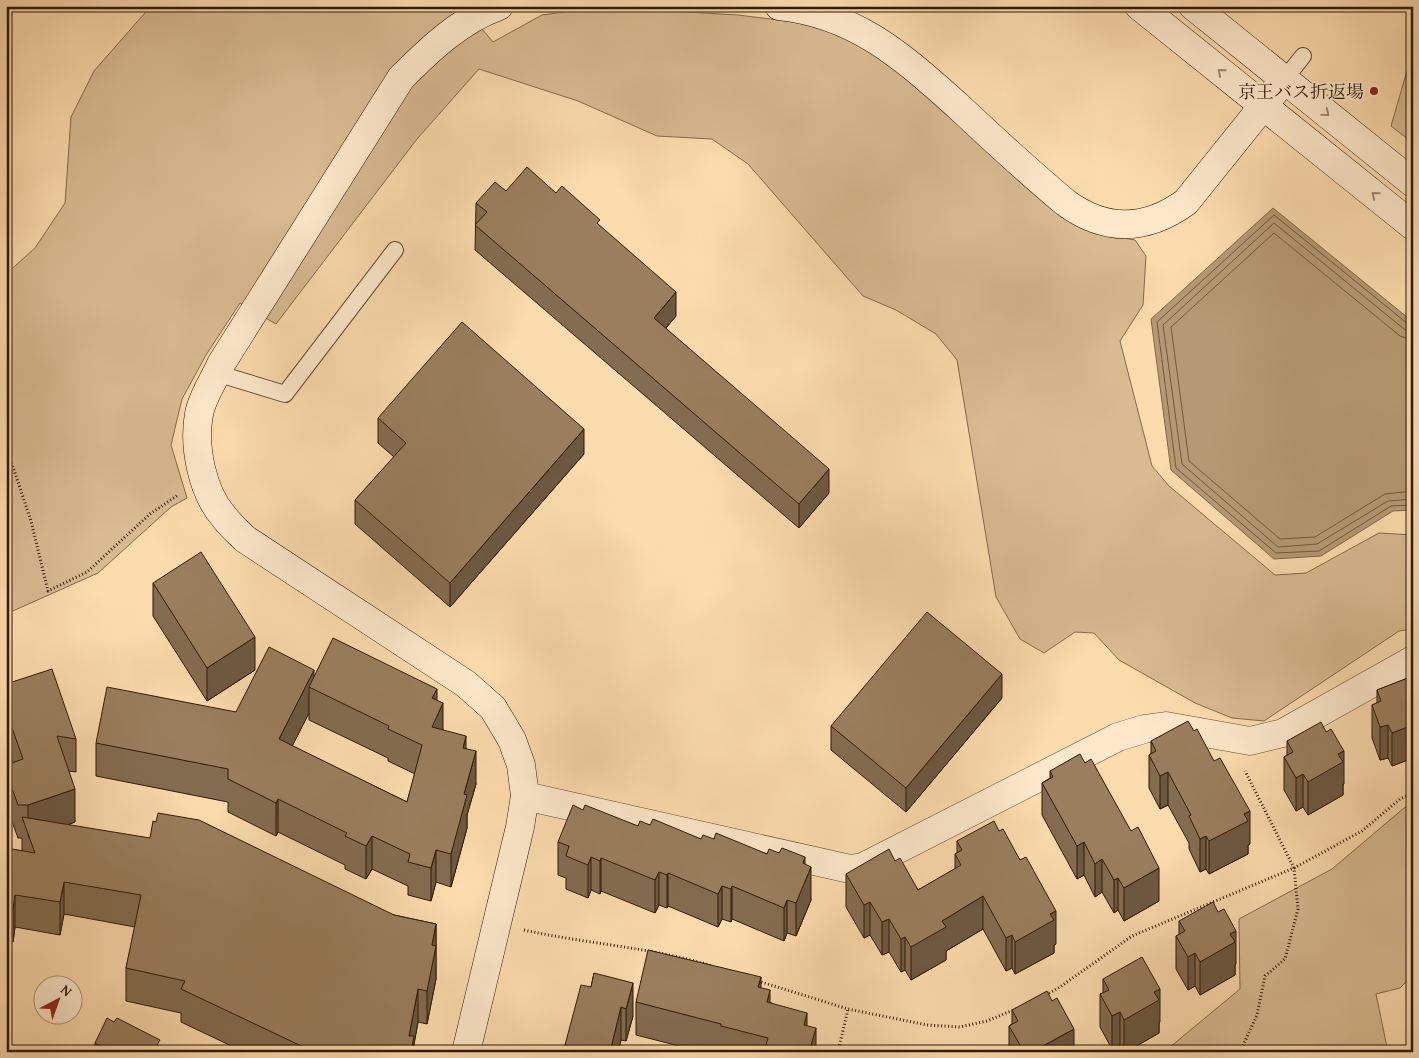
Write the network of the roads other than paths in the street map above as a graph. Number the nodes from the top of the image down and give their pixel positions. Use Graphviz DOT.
graph roads {
  1 [pos="499,6"];
  2 [pos="779,6"];
  3 [pos="1139,6"];
  4 [pos="1193,6"];
  5 [pos="1303,56"];
  6 [pos="1284,80"];
  7 [pos="1264,107"];
  8 [pos="1413,182"];
  9 [pos="1413,226"];
  10 [pos="395,250"];
  11 [pos="216,374"];
  12 [pos="1413,660"];
  13 [pos="525,796"];
  14 [pos="466,1052"];
  1 -- 11 [label="street"];
  2 -- 7 [label="street"];
  7 -- 3 [label="street, one-way"];
  4 -- 6 [label="street"];
  5 -- 6 [label="lane"];
  6 -- 7 [label="street"];
  6 -- 8 [label="street, one-way"];
  9 -- 7 [label="street, one-way"];
  10 -- 11 [label="lane"];
  11 -- 13 [label="street"];
  12 -- 13 [label="street"];
  13 -- 14 [label="street"];
}
